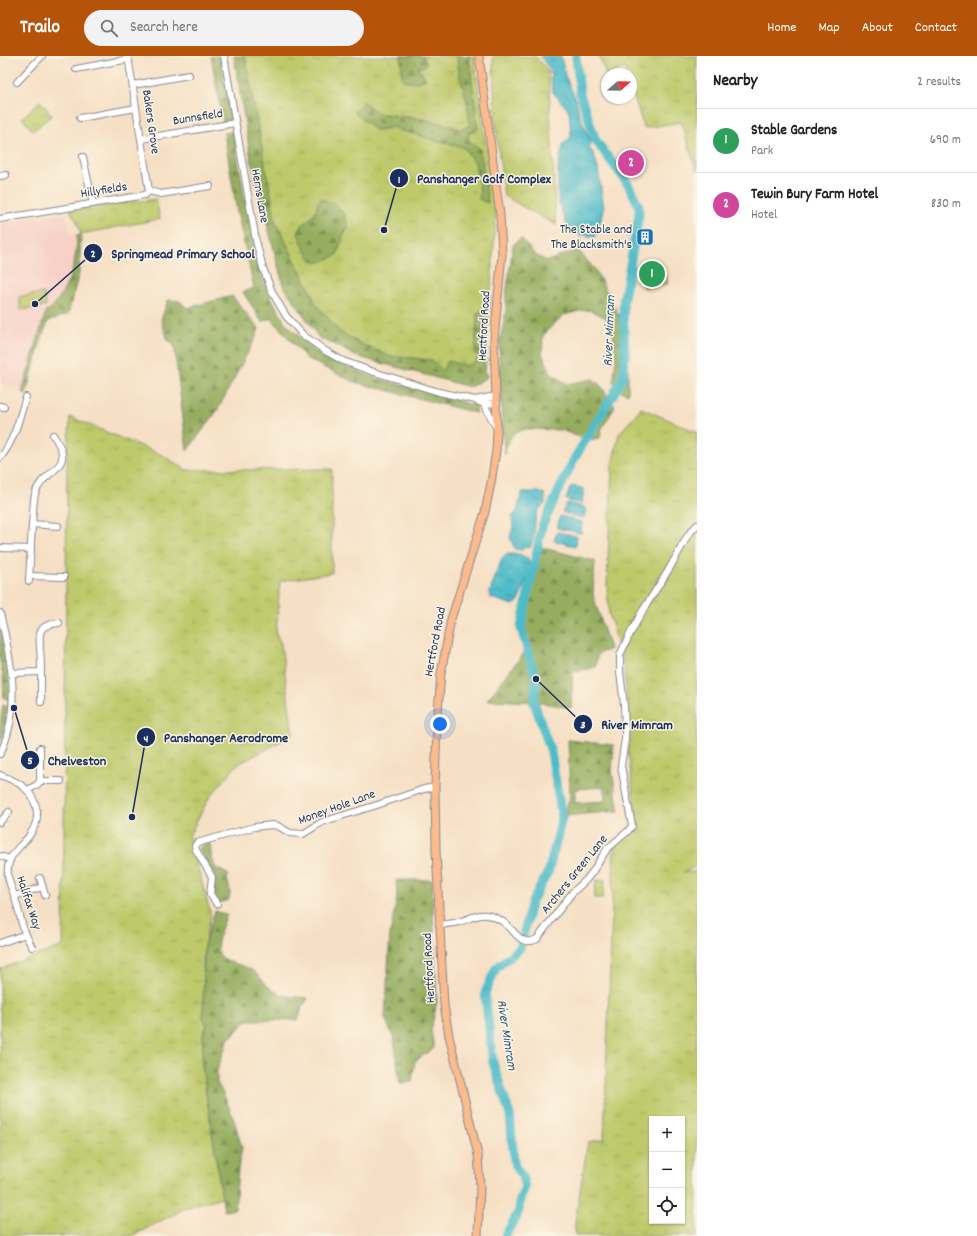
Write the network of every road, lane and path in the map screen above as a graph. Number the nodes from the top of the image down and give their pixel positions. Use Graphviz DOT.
graph roads {
  1 [pos="42,56"];
  2 [pos="224,56"];
  3 [pos="479,56"];
  4 [pos="128,58"];
  5 [pos="76,69"];
  6 [pos="189,75"];
  7 [pos="17,82"];
  8 [pos="133,85"];
  9 [pos="136,108"];
  10 [pos="80,118"];
  11 [pos="235,123"];
  12 [pos="141,139"];
  13 [pos="83,157"];
  14 [pos="210,186"];
  15 [pos="148,191"];
  16 [pos="93,204"];
  17 [pos="0,219"];
  18 [pos="26,397"];
  19 [pos="497,399"];
  20 [pos="475,400"];
  21 [pos="484,404"];
  22 [pos="497,430"];
  23 [pos="54,435"];
  24 [pos="0,458"];
  25 [pos="32,524"];
  26 [pos="697,525"];
  27 [pos="58,526"];
  28 [pos="0,548"];
  29 [pos="31,549"];
  30 [pos="64,577"];
  31 [pos="0,612"];
  32 [pos="58,623"];
  33 [pos="41,672"];
  34 [pos="12,673"];
  35 [pos="41,702"];
  36 [pos="0,754"];
  37 [pos="30,754"];
  38 [pos="0,775"];
  39 [pos="40,781"];
  40 [pos="61,781"];
  41 [pos="435,787"];
  42 [pos="28,790"];
  43 [pos="9,812"];
  44 [pos="0,822"];
  45 [pos="0,856"];
  46 [pos="10,859"];
  47 [pos="40,878"];
  48 [pos="42,887"];
  49 [pos="45,895"];
  50 [pos="15,896"];
  51 [pos="217,904"];
  52 [pos="439,925"];
  53 [pos="26,934"];
  54 [pos="0,943"];
  55 [pos="32,947"];
  56 [pos="478,1236"];
  1 -- 7 [label="street"];
  2 -- 11 [label="street, Herns Lane"];
  3 -- 19 [label="main road, Hertford Road"];
  4 -- 5 [label="street"];
  4 -- 8 [label="street, Bakers Grove"];
  6 -- 8 [label="street"];
  8 -- 9 [label="street, Bakers Grove"];
  9 -- 10 [label="street"];
  9 -- 12 [label="street, Bakers Grove"];
  11 -- 12 [label="street, Bunnsfield"];
  11 -- 20 [label="street, Herns Lane"];
  12 -- 15 [label="street, Bakers Grove"];
  13 -- 16 [label="street"];
  14 -- 15 [label="street, Hillyfields"];
  15 -- 16 [label="street, Hillyfields"];
  16 -- 17 [label="street, Hillyfields"];
  18 -- 24 [label="street"];
  19 -- 20 [label="street, Herns Lane"];
  19 -- 21 [label="street, Herns Lane"];
  19 -- 22 [label="main road, Hertford Road"];
  20 -- 21 [label="street, Herns Lane"];
  21 -- 22 [label="street"];
  22 -- 41 [label="main road, Hertford Road"];
  23 -- 25 [label="street"];
  25 -- 27 [label="street"];
  25 -- 29 [label="street"];
  26 -- 52 [label="street, Archers Green Lane"];
  28 -- 29 [label="street"];
  29 -- 30 [label="street"];
  31 -- 34 [label="street"];
  32 -- 33 [label="street"];
  33 -- 34 [label="street"];
  33 -- 35 [label="street"];
  34 -- 36 [label="street"];
  37 -- 39 [label="street"];
  38 -- 42 [label="street"];
  39 -- 40 [label="street"];
  39 -- 42 [label="street"];
  41 -- 51 [label="street, Money Hole Lane"];
  41 -- 52 [label="main road, Hertford Road"];
  42 -- 46 [label="street"];
  43 -- 44 [label="street"];
  45 -- 46 [label="street"];
  46 -- 50 [label="street, Halifax Way"];
  47 -- 48 [label="street"];
  48 -- 49 [label="street"];
  48 -- 50 [label="street"];
  50 -- 53 [label="street, Halifax Way"];
  52 -- 56 [label="main road, Hertford Road"];
  53 -- 54 [label="street"];
  53 -- 55 [label="street, Halifax Way"];
}
